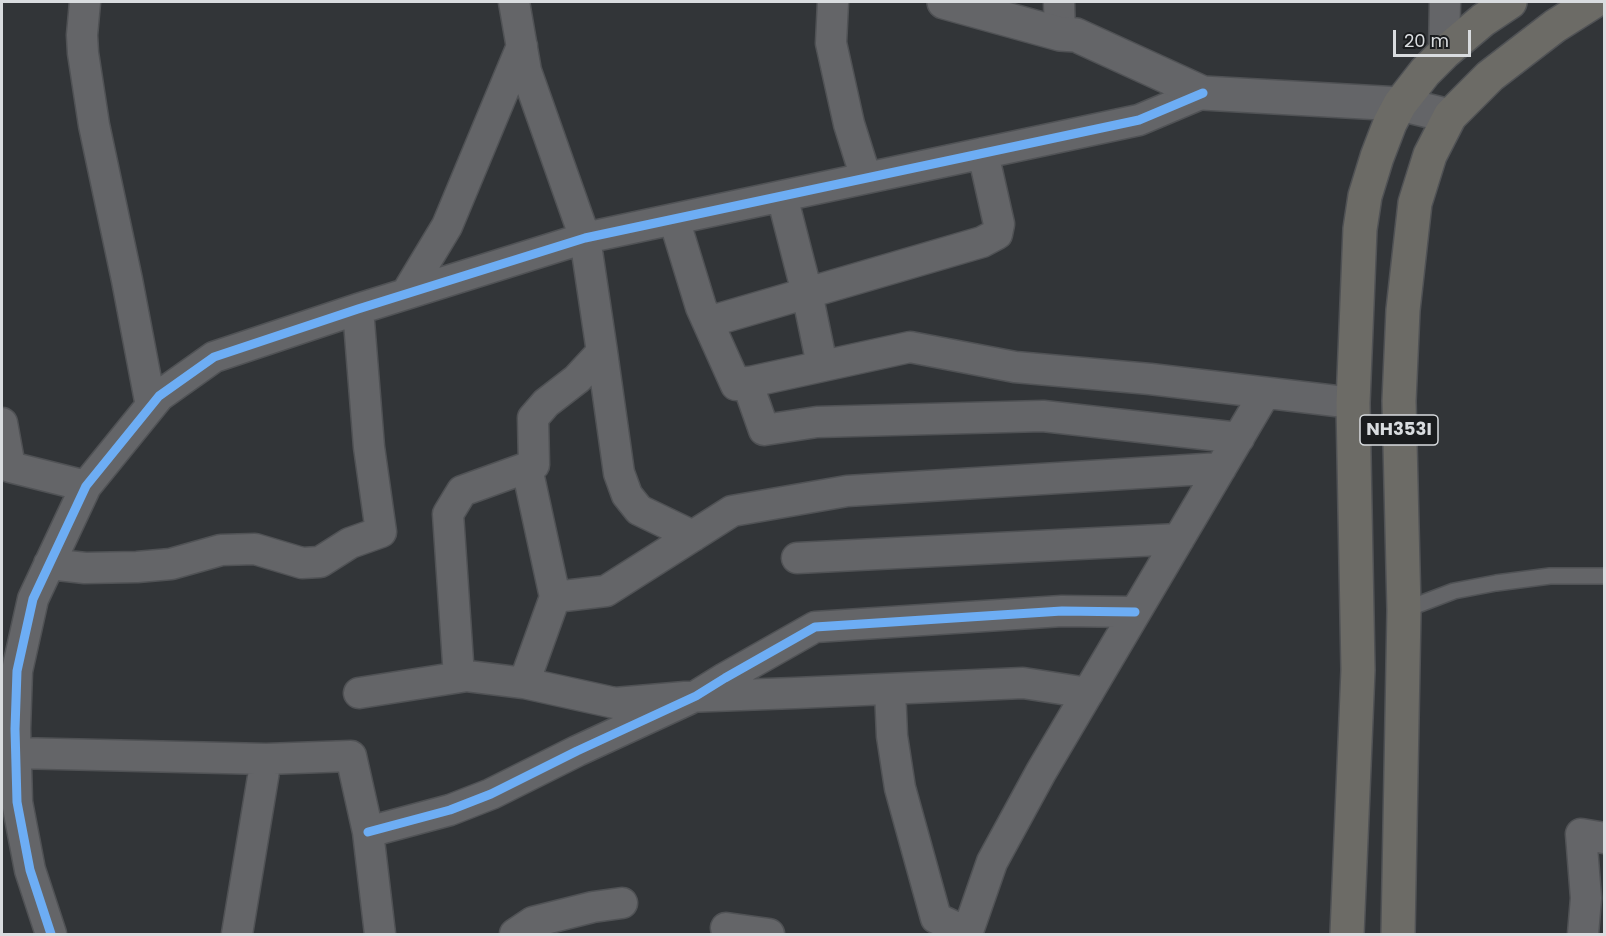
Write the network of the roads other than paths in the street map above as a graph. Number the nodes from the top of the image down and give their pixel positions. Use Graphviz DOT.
graph roads {
  1 [pos="85,2"];
  2 [pos="514,2"];
  3 [pos="833,2"];
  4 [pos="944,2"];
  5 [pos="1059,2"];
  6 [pos="1445,2"];
  7 [pos="1510,2"];
  8 [pos="1593,2"];
  9 [pos="1060,34"];
  10 [pos="522,46"];
  11 [pos="1444,53"];
  12 [pos="1203,93"];
  13 [pos="1400,104"];
  14 [pos="1450,116"];
  15 [pos="983,153"];
  16 [pos="866,178"];
  17 [pos="782,196"];
  18 [pos="674,219"];
  19 [pos="585,238"];
  20 [pos="807,293"];
  21 [pos="406,294"];
  22 [pos="358,309"];
  23 [pos="708,322"];
  24 [pos="602,352"];
  25 [pos="822,365"];
  26 [pos="747,382"];
  27 [pos="1265,393"];
  28 [pos="1353,403"];
  29 [pos="151,406"];
  30 [pos="2,423"];
  31 [pos="1239,438"];
  32 [pos="527,468"];
  33 [pos="1221,468"];
  34 [pos="86,486"];
  35 [pos="693,536"];
  36 [pos="1179,539"];
  37 [pos="797,558"];
  38 [pos="50,564"];
  39 [pos="1605,576"];
  40 [pos="555,597"];
  41 [pos="1404,610"];
  42 [pos="1135,612"];
  43 [pos="459,677"];
  44 [pos="524,683"];
  45 [pos="890,690"];
  46 [pos="359,693"];
  47 [pos="1088,693"];
  48 [pos="696,696"];
  49 [pos="266,759"];
  50 [pos="11,772"];
  51 [pos="368,832"];
  52 [pos="1605,838"];
  53 [pos="622,903"];
  54 [pos="726,928"];
  55 [pos="51,934"];
  56 [pos="237,934"];
  57 [pos="380,934"];
  58 [pos="515,934"];
  59 [pos="770,934"];
  60 [pos="968,934"];
  61 [pos="1347,934"];
  62 [pos="1398,934"];
  63 [pos="1583,934"];
  1 -- 29 [label="street"];
  2 -- 10 [label="street"];
  3 -- 16 [label="street"];
  4 -- 9 [label="street"];
  5 -- 9 [label="street"];
  6 -- 11 [label="street"];
  7 -- 11 [label="highway, NH353I"];
  8 -- 14 [label="highway, NH353I"];
  9 -- 12 [label="street"];
  10 -- 19 [label="street"];
  10 -- 21 [label="street"];
  11 -- 13 [label="highway, NH353I"];
  12 -- 13 [label="street"];
  12 -- 15 [label="street"];
  13 -- 14 [label="street"];
  13 -- 28 [label="highway, NH353I"];
  14 -- 41 [label="highway, NH353I"];
  15 -- 16 [label="street"];
  15 -- 20 [label="street"];
  16 -- 17 [label="street"];
  17 -- 18 [label="street"];
  17 -- 20 [label="street"];
  18 -- 19 [label="street"];
  18 -- 23 [label="street"];
  19 -- 21 [label="street"];
  19 -- 24 [label="street"];
  20 -- 23 [label="street"];
  20 -- 25 [label="street"];
  21 -- 22 [label="street"];
  22 -- 29 [label="street"];
  22 -- 38 [label="street"];
  23 -- 26 [label="street"];
  24 -- 32 [label="street"];
  24 -- 35 [label="street"];
  25 -- 26 [label="street"];
  25 -- 27 [label="street"];
  26 -- 31 [label="street"];
  27 -- 28 [label="street"];
  27 -- 31 [label="street"];
  28 -- 61 [label="highway, NH353I"];
  29 -- 34 [label="street"];
  30 -- 34 [label="street"];
  31 -- 33 [label="street"];
  32 -- 40 [label="street"];
  32 -- 43 [label="street"];
  33 -- 35 [label="street"];
  33 -- 36 [label="street"];
  34 -- 38 [label="street"];
  35 -- 40 [label="street"];
  36 -- 37 [label="street"];
  36 -- 42 [label="street"];
  38 -- 50 [label="street"];
  39 -- 41 [label="lane"];
  40 -- 44 [label="street"];
  41 -- 62 [label="highway, NH353I"];
  42 -- 47 [label="street"];
  42 -- 48 [label="street"];
  43 -- 44 [label="street"];
  43 -- 46 [label="street"];
  44 -- 48 [label="street"];
  45 -- 47 [label="street"];
  45 -- 48 [label="street"];
  45 -- 60 [label="street"];
  47 -- 60 [label="street"];
  48 -- 51 [label="street"];
  49 -- 50 [label="street"];
  49 -- 51 [label="street"];
  49 -- 56 [label="street"];
  50 -- 55 [label="street"];
  51 -- 57 [label="street"];
  52 -- 63 [label="street"];
  53 -- 58 [label="street"];
  54 -- 59 [label="street"];
}
